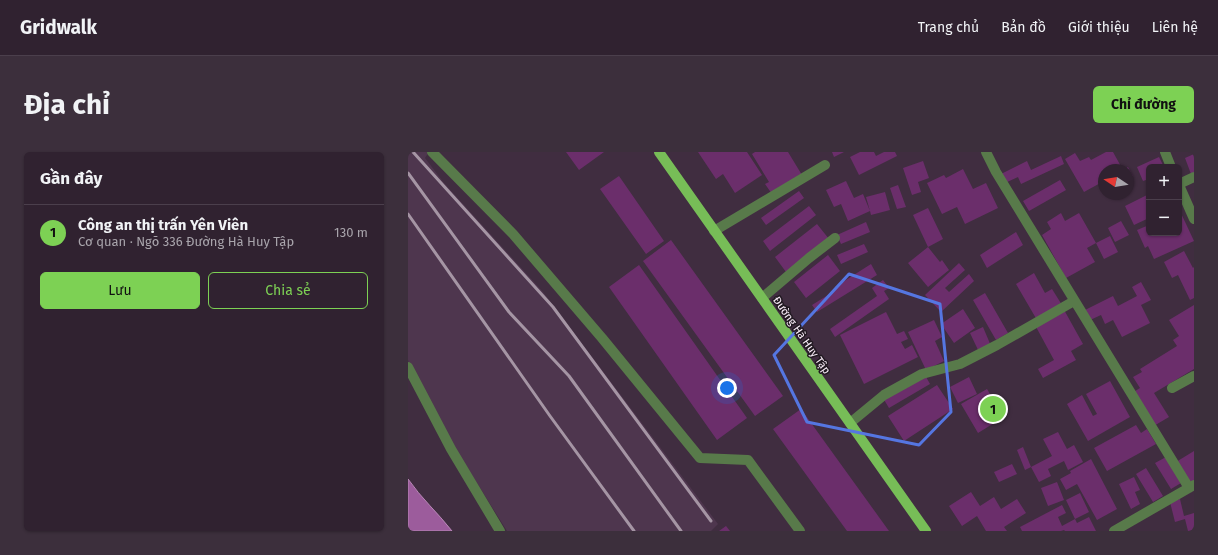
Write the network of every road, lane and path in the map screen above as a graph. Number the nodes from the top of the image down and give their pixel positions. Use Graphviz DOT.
graph roads {
  1 [pos="432,152"];
  2 [pos="659,152"];
  3 [pos="986,152"];
  4 [pos="1165,152"];
  5 [pos="1170,164"];
  6 [pos="825,165"];
  7 [pos="1194,177"];
  8 [pos="1182,183"];
  9 [pos="1182,192"];
  10 [pos="1194,219"];
  11 [pos="714,231"];
  12 [pos="835,238"];
  13 [pos="762,298"];
  14 [pos="1074,301"];
  15 [pos="408,367"];
  16 [pos="1194,376"];
  17 [pos="1172,388"];
  18 [pos="850,423"];
  19 [pos="1191,486"];
  20 [pos="500,531"];
  21 [pos="800,531"];
  22 [pos="926,531"];
  23 [pos="1114,531"];
  1 -- 21 [label="street"];
  2 -- 11 [label="main road, Đường Hà Huy Tập"];
  3 -- 14 [label="street"];
  4 -- 5 [label="street"];
  6 -- 11 [label="street"];
  7 -- 8 [label="street"];
  9 -- 10 [label="street"];
  11 -- 13 [label="main road, Đường Hà Huy Tập"];
  12 -- 13 [label="street"];
  13 -- 18 [label="main road, Đường Hà Huy Tập"];
  14 -- 18 [label="street"];
  14 -- 19 [label="street"];
  15 -- 20 [label="street"];
  16 -- 17 [label="street"];
  18 -- 22 [label="main road, Đường Hà Huy Tập"];
  19 -- 23 [label="street"];
}
